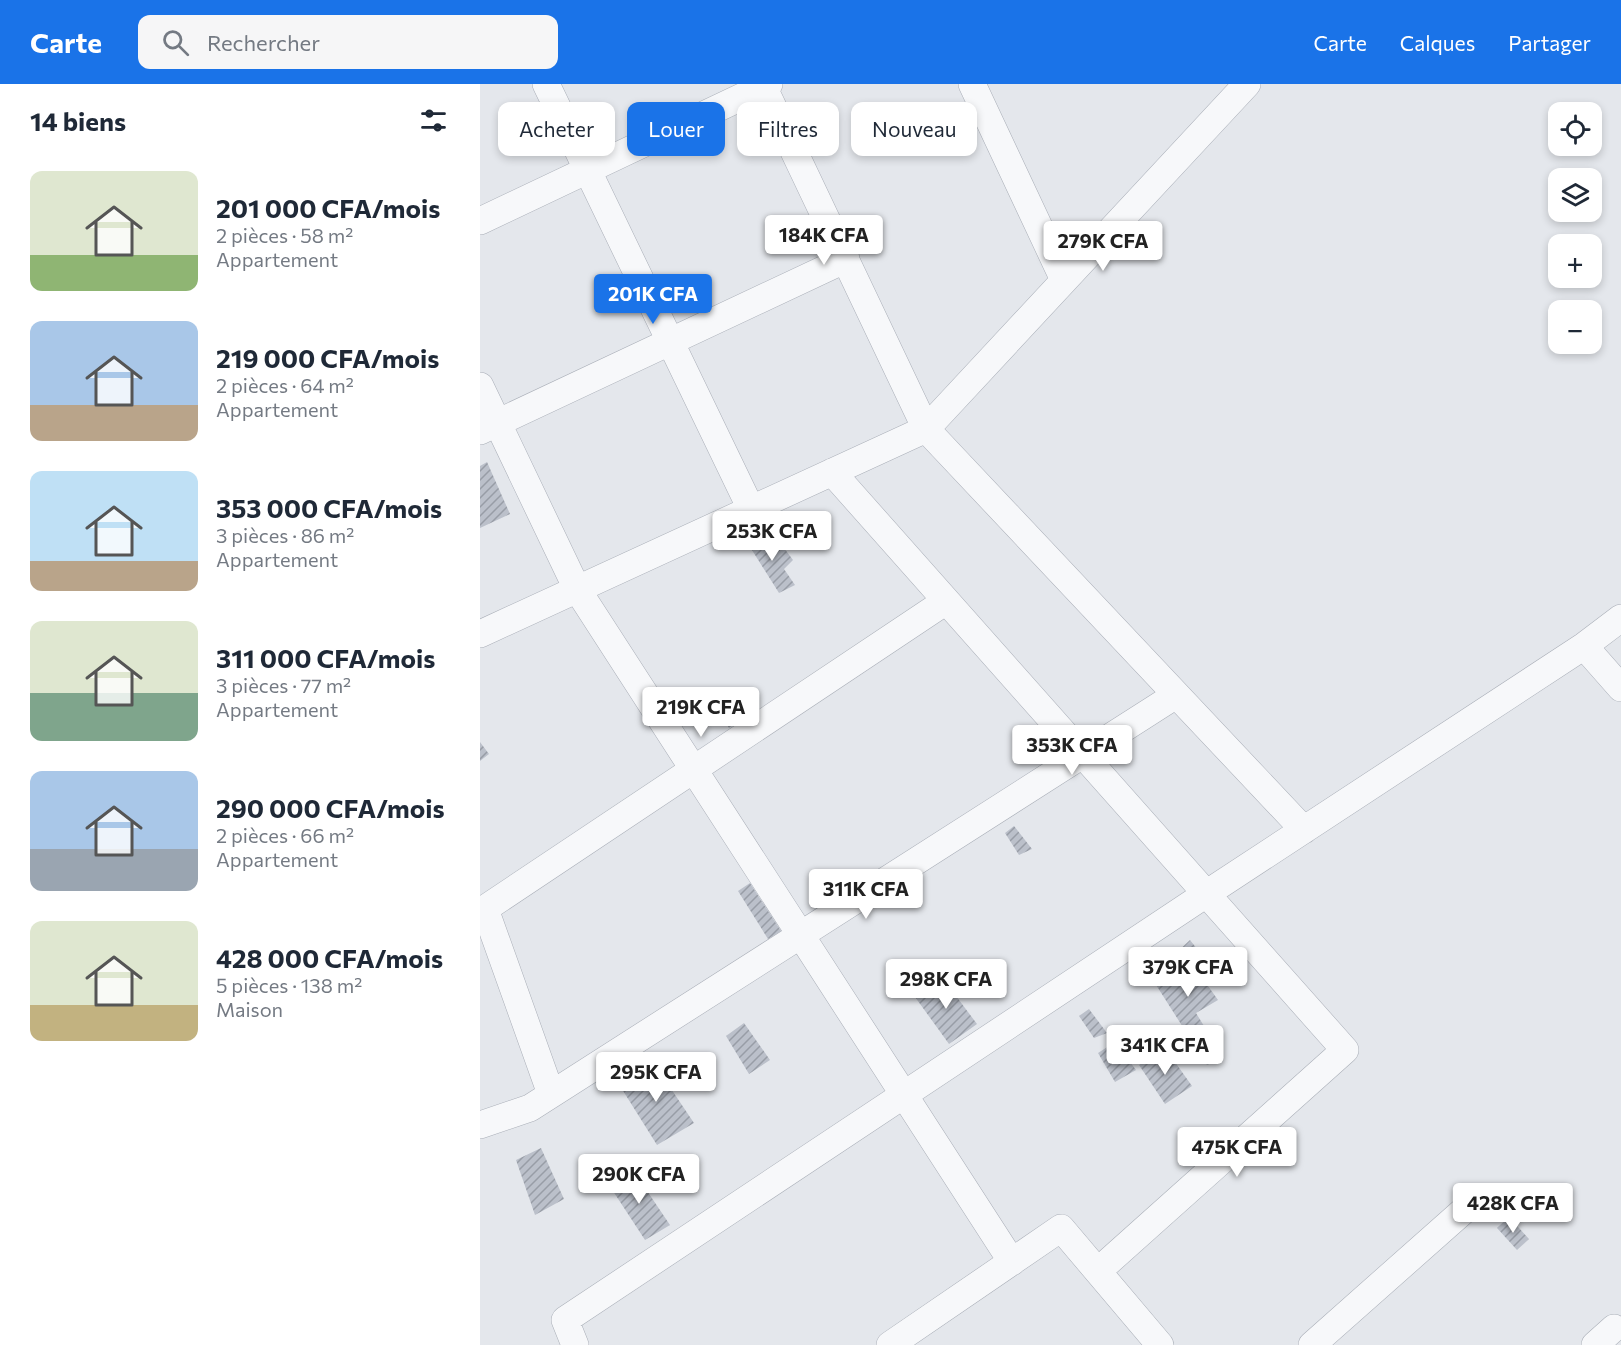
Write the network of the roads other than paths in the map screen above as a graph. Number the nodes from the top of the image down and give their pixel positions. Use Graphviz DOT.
graph roads {
  1 [pos="546,84"];
  2 [pos="972,84"];
  3 [pos="1247,84"];
  4 [pos="765,85"];
  5 [pos="588,170"];
  6 [pos="480,221"];
  7 [pos="846,259"];
  8 [pos="1064,280"];
  9 [pos="670,342"];
  10 [pos="480,386"];
  11 [pos="489,427"];
  12 [pos="926,429"];
  13 [pos="832,472"];
  14 [pos="751,509"];
  15 [pos="577,589"];
  16 [pos="946,601"];
  17 [pos="1621,618"];
  18 [pos="480,634"];
  19 [pos="1584,646"];
  20 [pos="1621,688"];
  21 [pos="1176,694"];
  22 [pos="1082,755"];
  23 [pos="693,770"];
  24 [pos="1304,830"];
  25 [pos="1206,894"];
  26 [pos="483,910"];
  27 [pos="801,935"];
  28 [pos="551,1094"];
  29 [pos="904,1095"];
  30 [pos="480,1125"];
  31 [pos="1479,1197"];
  32 [pos="1012,1262"];
  33 [pos="1098,1271"];
  34 [pos="575,1345"];
  35 [pos="890,1345"];
  36 [pos="1160,1345"];
  37 [pos="1312,1345"];
  1 -- 5 [label="street"];
  2 -- 8 [label="street"];
  3 -- 8 [label="street"];
  4 -- 5 [label="street"];
  4 -- 7 [label="street"];
  5 -- 6 [label="street"];
  5 -- 9 [label="street"];
  7 -- 9 [label="street"];
  7 -- 12 [label="street"];
  8 -- 12 [label="street"];
  9 -- 11 [label="street"];
  9 -- 14 [label="street"];
  10 -- 11 [label="street"];
  11 -- 15 [label="street"];
  12 -- 13 [label="street"];
  12 -- 21 [label="street"];
  13 -- 14 [label="street"];
  13 -- 16 [label="street"];
  14 -- 15 [label="street"];
  15 -- 18 [label="street"];
  15 -- 23 [label="street"];
  16 -- 22 [label="street"];
  16 -- 23 [label="street"];
  17 -- 19 [label="street"];
  19 -- 20 [label="street"];
  19 -- 24 [label="street"];
  21 -- 22 [label="street"];
  21 -- 24 [label="street"];
  22 -- 25 [label="street"];
  22 -- 27 [label="street"];
  23 -- 26 [label="street"];
  23 -- 27 [label="street"];
  24 -- 25 [label="street"];
  25 -- 29 [label="street"];
  25 -- 33 [label="street"];
  26 -- 28 [label="street"];
  27 -- 28 [label="street"];
  27 -- 29 [label="street"];
  28 -- 30 [label="street"];
  29 -- 32 [label="street"];
  29 -- 34 [label="street"];
  31 -- 37 [label="street"];
  32 -- 33 [label="street"];
  32 -- 35 [label="street"];
  33 -- 36 [label="street"];
}
